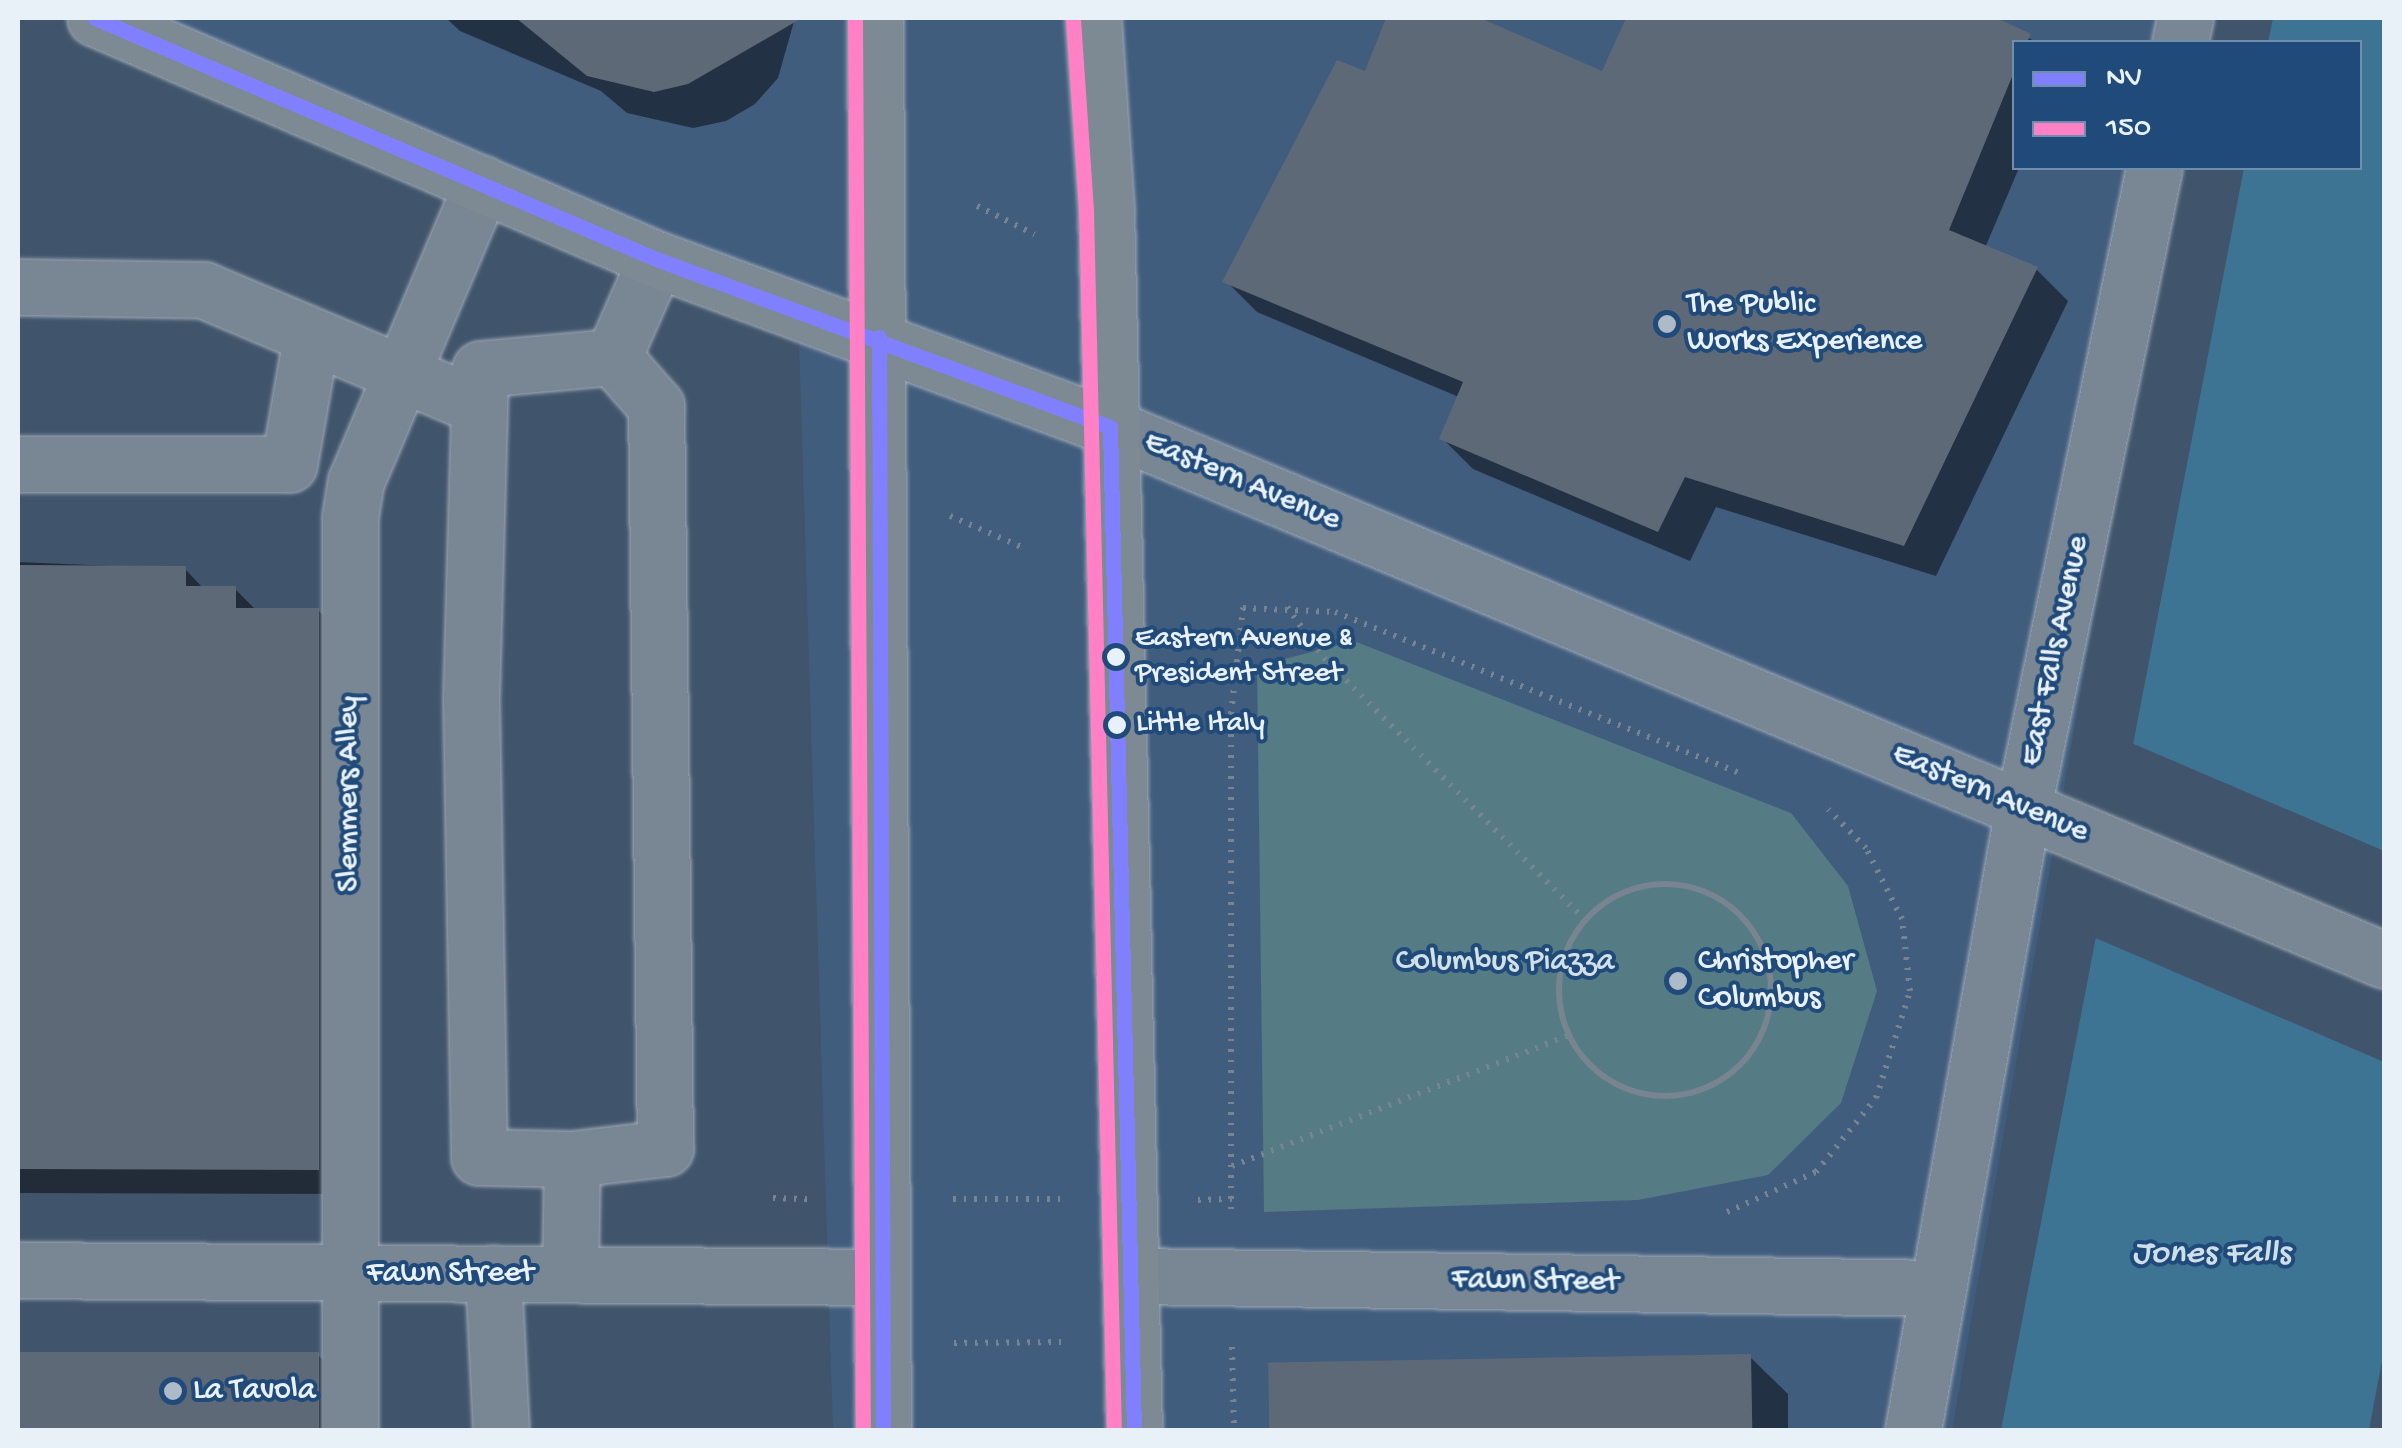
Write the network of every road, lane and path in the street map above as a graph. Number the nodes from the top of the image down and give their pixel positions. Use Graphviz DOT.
graph roads {
  1 [pos="95,18"];
  2 [pos="875,18"];
  3 [pos="1098,28"];
  4 [pos="2154,170"];
  5 [pos="482,184"];
  6 [pos="977,206"];
  7 [pos="1038,235"];
  8 [pos="656,259"];
  9 [pos="18,287"];
  10 [pos="879,336"];
  11 [pos="311,338"];
  12 [pos="613,356"];
  13 [pos="401,374"];
  14 [pos="479,406"];
  15 [pos="1110,427"];
  16 [pos="18,464"];
  17 [pos="949,516"];
  18 [pos="1022,547"];
  19 [pos="1286,606"];
  20 [pos="1756,780"];
  21 [pos="1811,802"];
  22 [pos="2024,808"];
  23 [pos="1585,920"];
  24 [pos="2384,960"];
  25 [pos="1568,1036"];
  26 [pos="572,1159"];
  27 [pos="1232,1166"];
  28 [pos="948,1198"];
  29 [pos="1074,1199"];
  30 [pos="1722,1214"];
  31 [pos="18,1270"];
  32 [pos="350,1273"];
  33 [pos="493,1273"];
  34 [pos="570,1274"];
  35 [pos="1133,1276"];
  36 [pos="882,1277"];
  37 [pos="1230,1277"];
  38 [pos="1938,1288"];
  39 [pos="1078,1342"];
  40 [pos="934,1343"];
  41 [pos="350,1430"];
  42 [pos="501,1430"];
  43 [pos="883,1430"];
  44 [pos="1134,1430"];
  45 [pos="1234,1430"];
  46 [pos="1913,1430"];
  1 -- 5 [label="main road, Eastern Avenue"];
  2 -- 10 [label="main road"];
  3 -- 15 [label="main road"];
  4 -- 22 [label="street, East Falls Avenue"];
  5 -- 8 [label="main road, Eastern Avenue"];
  5 -- 13 [label="street, Slemmers Alley"];
  6 -- 7 [label="path"];
  8 -- 10 [label="main road, Eastern Avenue"];
  8 -- 12 [label="street"];
  9 -- 11 [label="street"];
  10 -- 15 [label="main road, Eastern Avenue"];
  10 -- 36 [label="main road"];
  11 -- 13 [label="street"];
  11 -- 16 [label="street"];
  12 -- 14 [label="street"];
  12 -- 26 [label="street"];
  13 -- 14 [label="street"];
  13 -- 32 [label="street, Slemmers Alley"];
  14 -- 26 [label="street"];
  15 -- 22 [label="street, Eastern Avenue"];
  15 -- 35 [label="main road"];
  17 -- 18 [label="path"];
  19 -- 20 [label="path"];
  19 -- 23 [label="path"];
  19 -- 27 [label="path"];
  21 -- 30 [label="path"];
  22 -- 24 [label="street, Eastern Avenue"];
  22 -- 38 [label="street, East Falls Avenue"];
  23 -- 25 [label="path"];
  23 -- 25 [label="path"];
  25 -- 27 [label="path"];
  26 -- 34 [label="street"];
  27 -- 37 [label="path"];
  28 -- 29 [label="path"];
  31 -- 32 [label="street, Fawn Street"];
  32 -- 33 [label="street, Fawn Street"];
  32 -- 41 [label="street, Slemmers Alley"];
  33 -- 34 [label="street, Fawn Street"];
  33 -- 42 [label="street"];
  34 -- 36 [label="street, Fawn Street"];
  35 -- 37 [label="street, Fawn Street"];
  35 -- 44 [label="main road"];
  36 -- 43 [label="main road"];
  37 -- 38 [label="street, Fawn Street"];
  37 -- 45 [label="path"];
  38 -- 46 [label="street, East Falls Avenue"];
  39 -- 40 [label="path"];
}
